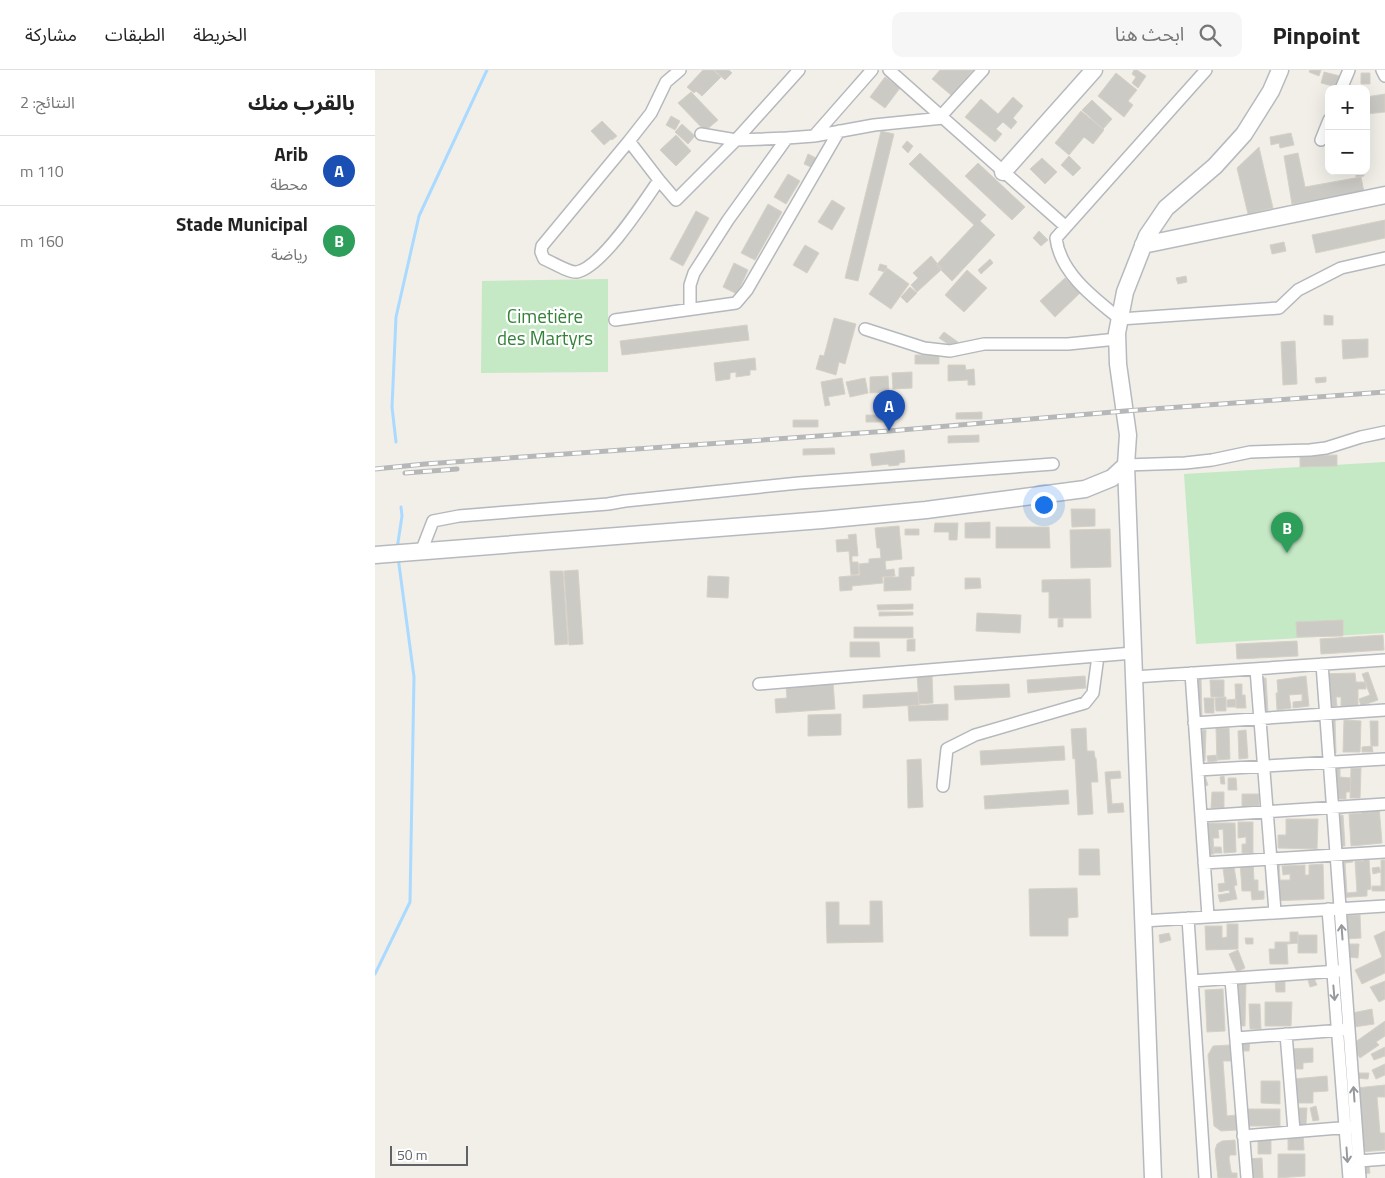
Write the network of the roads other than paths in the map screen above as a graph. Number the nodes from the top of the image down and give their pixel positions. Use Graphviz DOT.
graph roads {
  1 [pos="680,70"];
  2 [pos="799,70"];
  3 [pos="872,70"];
  4 [pos="889,70"];
  5 [pos="983,70"];
  6 [pos="1094,70"];
  7 [pos="1206,70"];
  8 [pos="1280,70"];
  9 [pos="1349,70"];
  10 [pos="1382,70"];
  11 [pos="1385,76"];
  12 [pos="1343,85"];
  13 [pos="942,117"];
  14 [pos="1325,130"];
  15 [pos="839,131"];
  16 [pos="701,134"];
  17 [pos="814,136"];
  18 [pos="787,138"];
  19 [pos="736,140"];
  20 [pos="1321,140"];
  21 [pos="629,141"];
  22 [pos="1003,172"];
  23 [pos="659,180"];
  24 [pos="1385,195"];
  25 [pos="1065,226"];
  26 [pos="1143,245"];
  27 [pos="1385,258"];
  28 [pos="690,309"];
  29 [pos="1119,319"];
  30 [pos="615,320"];
  31 [pos="865,329"];
  32 [pos="1117,338"];
  33 [pos="1385,432"];
  34 [pos="1053,464"];
  35 [pos="1127,465"];
  36 [pos="398,554"];
  37 [pos="1133,653"];
  38 [pos="1098,656"];
  39 [pos="1385,660"];
  40 [pos="1322,664"];
  41 [pos="1256,669"];
  42 [pos="1191,673"];
  43 [pos="1134,677"];
  44 [pos="759,684"];
  45 [pos="1385,710"];
  46 [pos="1326,714"];
  47 [pos="1260,719"];
  48 [pos="1194,723"];
  49 [pos="1385,758"];
  50 [pos="1329,762"];
  51 [pos="1263,766"];
  52 [pos="1198,770"];
  53 [pos="943,786"];
  54 [pos="1385,804"];
  55 [pos="1333,808"];
  56 [pos="1267,812"];
  57 [pos="1201,816"];
  58 [pos="1385,852"];
  59 [pos="1337,855"];
  60 [pos="1271,859"];
  61 [pos="1204,863"];
  62 [pos="1385,906"];
  63 [pos="1341,908"];
  64 [pos="1328,909"];
  65 [pos="1275,912"];
  66 [pos="1208,916"];
  67 [pos="1188,918"];
  68 [pos="1143,920"];
  69 [pos="1345,971"];
  70 [pos="1333,972"];
  71 [pos="1231,979"];
  72 [pos="1192,982"];
  73 [pos="1337,1030"];
  74 [pos="1349,1030"];
  75 [pos="1286,1034"];
  76 [pos="1236,1038"];
  77 [pos="1351,1127"];
  78 [pos="1294,1132"];
  79 [pos="1243,1136"];
  80 [pos="1385,1159"];
  81 [pos="1359,1161"];
  82 [pos="1153,1178"];
  83 [pos="1205,1178"];
  84 [pos="1247,1178"];
  85 [pos="1349,1178"];
  86 [pos="1360,1178"];
  1 -- 21 [label="street"];
  2 -- 19 [label="street"];
  3 -- 17 [label="street"];
  4 -- 13 [label="street"];
  5 -- 13 [label="street"];
  6 -- 22 [label="main road"];
  7 -- 25 [label="street"];
  8 -- 26 [label="main road"];
  9 -- 12 [label="street"];
  10 -- 11 [label="street"];
  13 -- 15 [label="street"];
  13 -- 22 [label="street"];
  14 -- 20 [label="street"];
  15 -- 17 [label="street"];
  15 -- 28 [label="street"];
  16 -- 19 [label="street"];
  17 -- 18 [label="street"];
  18 -- 19 [label="street"];
  18 -- 28 [label="street"];
  19 -- 23 [label="street"];
  21 -- 23 [label="street"];
  21 -- 23 [label="street"];
  22 -- 25 [label="street"];
  24 -- 26 [label="main road"];
  25 -- 29 [label="street"];
  26 -- 29 [label="main road"];
  27 -- 29 [label="street"];
  28 -- 30 [label="street"];
  29 -- 32 [label="main road"];
  31 -- 32 [label="street"];
  32 -- 35 [label="main road"];
  33 -- 35 [label="street"];
  34 -- 36 [label="street"];
  35 -- 36 [label="main road"];
  35 -- 37 [label="main road"];
  37 -- 38 [label="street"];
  37 -- 43 [label="main road"];
  38 -- 44 [label="street"];
  38 -- 53 [label="street"];
  39 -- 40 [label="street"];
  40 -- 41 [label="street"];
  40 -- 46 [label="street"];
  41 -- 42 [label="street"];
  41 -- 47 [label="street"];
  42 -- 43 [label="street"];
  42 -- 48 [label="street"];
  43 -- 68 [label="main road"];
  45 -- 46 [label="street"];
  46 -- 47 [label="street"];
  46 -- 50 [label="street"];
  47 -- 48 [label="street"];
  47 -- 51 [label="street"];
  48 -- 52 [label="street"];
  49 -- 50 [label="street"];
  50 -- 51 [label="street"];
  50 -- 55 [label="street"];
  51 -- 52 [label="street"];
  51 -- 56 [label="street"];
  52 -- 57 [label="street"];
  54 -- 55 [label="street"];
  55 -- 56 [label="street"];
  55 -- 59 [label="street"];
  56 -- 57 [label="street"];
  56 -- 60 [label="street"];
  57 -- 61 [label="street"];
  58 -- 59 [label="street"];
  59 -- 60 [label="street"];
  59 -- 63 [label="street"];
  60 -- 61 [label="street"];
  60 -- 65 [label="street"];
  61 -- 66 [label="street"];
  62 -- 63 [label="street"];
  63 -- 64 [label="street"];
  69 -- 63 [label="street, one-way"];
  64 -- 65 [label="street"];
  64 -- 70 [label="street"];
  65 -- 66 [label="street"];
  66 -- 67 [label="street"];
  67 -- 68 [label="street"];
  67 -- 72 [label="street"];
  68 -- 82 [label="main road"];
  69 -- 70 [label="street"];
  69 -- 74 [label="street"];
  70 -- 71 [label="street"];
  70 -- 73 [label="street, one-way"];
  71 -- 72 [label="street"];
  71 -- 76 [label="street"];
  72 -- 83 [label="street"];
  73 -- 74 [label="street"];
  73 -- 75 [label="street"];
  73 -- 77 [label="street"];
  77 -- 74 [label="street, one-way"];
  75 -- 76 [label="street"];
  75 -- 78 [label="street"];
  76 -- 79 [label="street"];
  77 -- 78 [label="street"];
  77 -- 81 [label="street"];
  77 -- 85 [label="street, one-way"];
  78 -- 79 [label="street"];
  79 -- 84 [label="street"];
  80 -- 81 [label="street"];
  81 -- 86 [label="street"];
}
